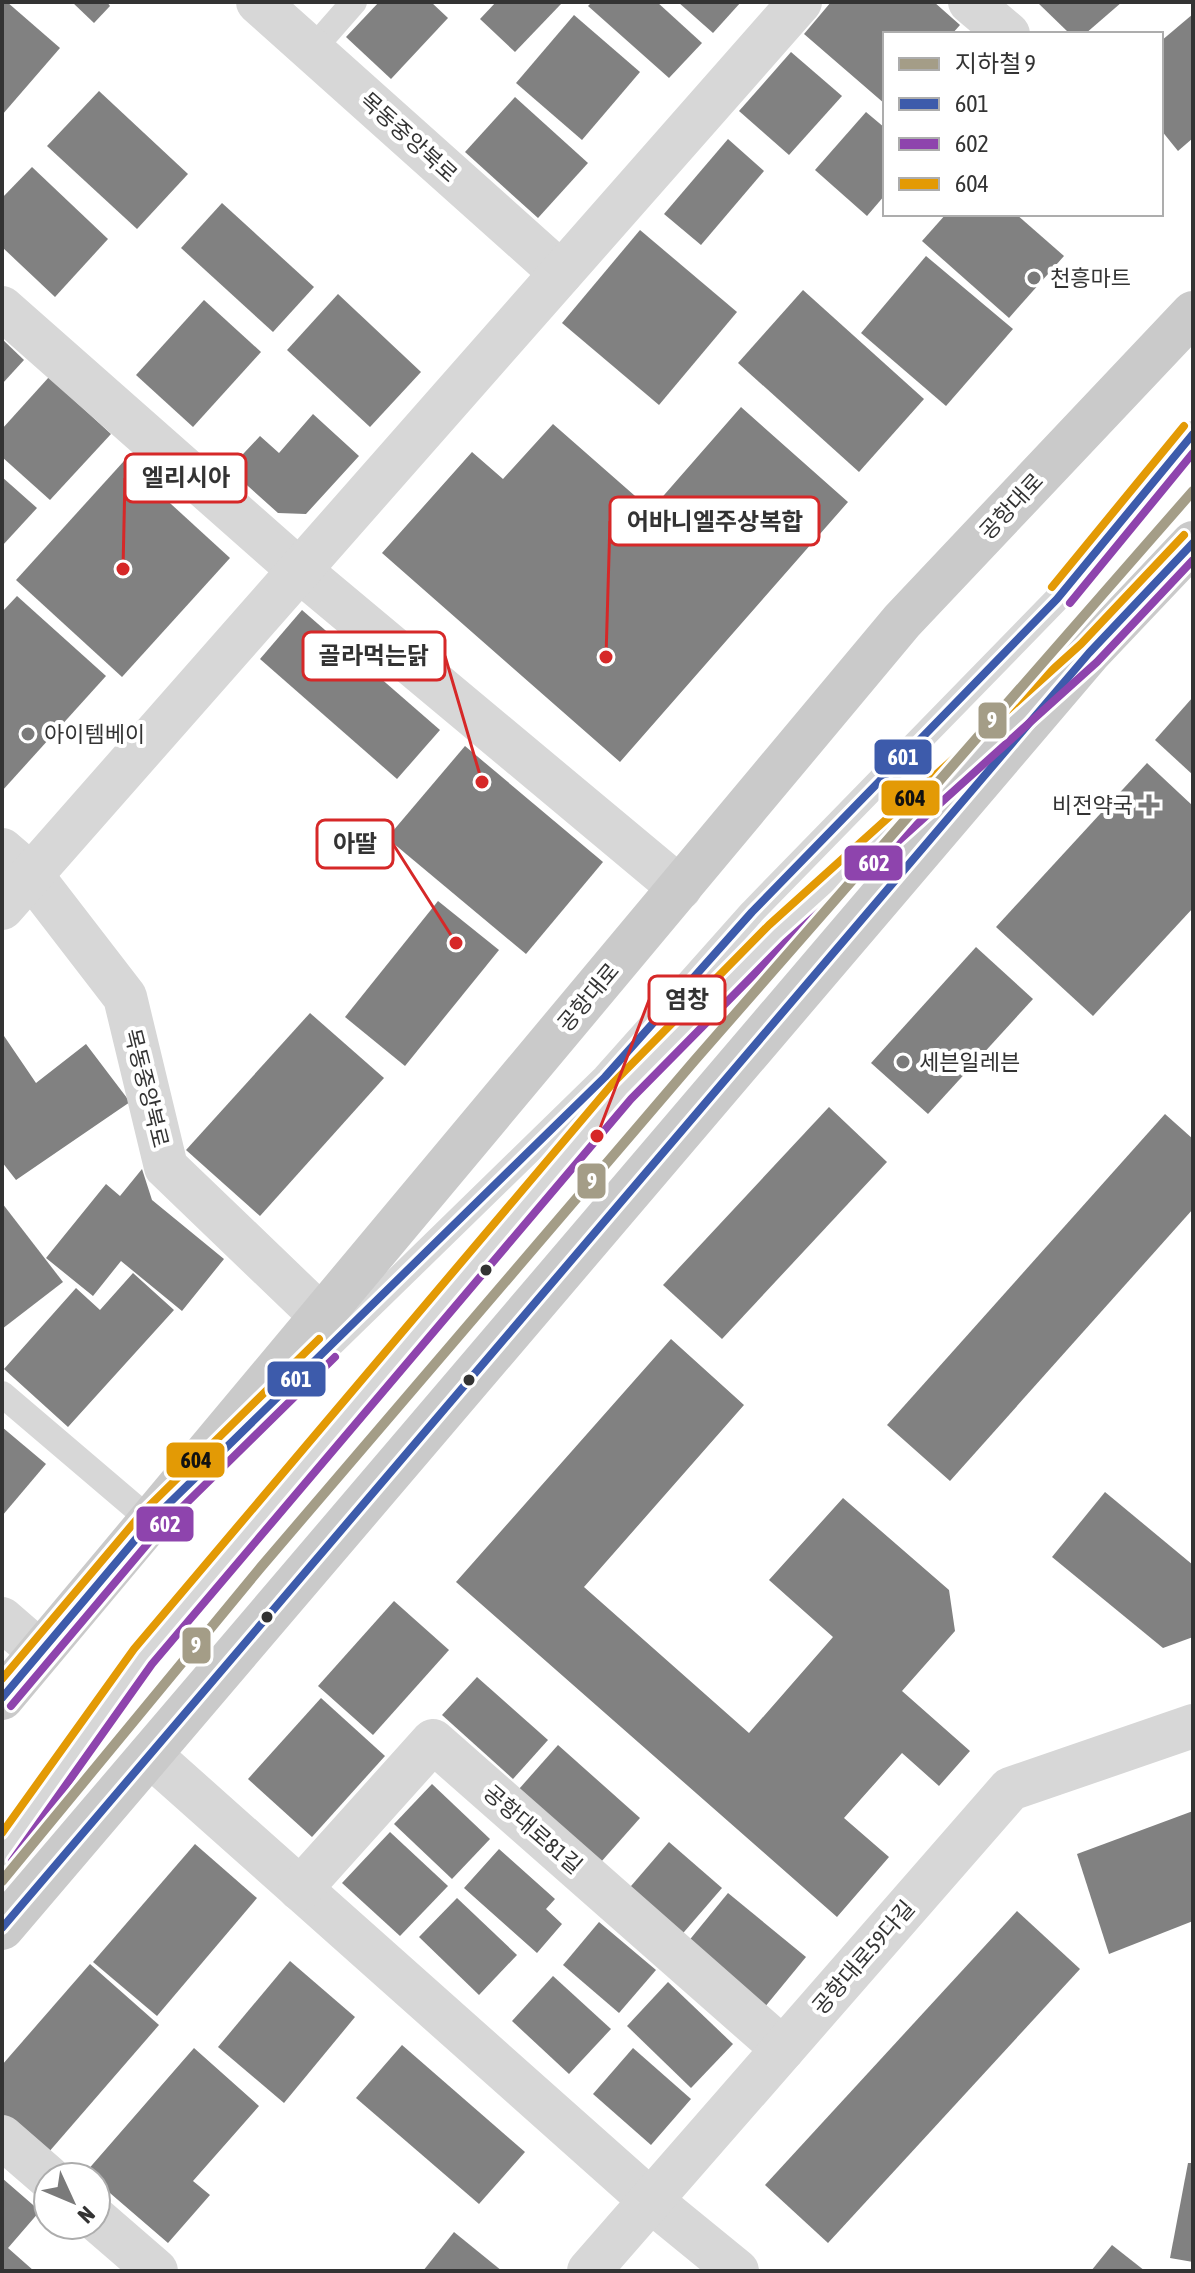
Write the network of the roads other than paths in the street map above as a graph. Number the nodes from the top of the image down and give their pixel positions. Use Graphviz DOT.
graph roads {
  1 [pos="258,2"];
  2 [pos="354,2"];
  3 [pos="800,2"];
  4 [pos="970,2"];
  5 [pos="1006,32"];
  6 [pos="312,50"];
  7 [pos="561,273"];
  8 [pos="2,308"];
  9 [pos="1193,313"];
  10 [pos="1193,434"];
  11 [pos="1193,543"];
  12 [pos="299,570"];
  13 [pos="1089,653"];
  14 [pos="16,863"];
  15 [pos="680,888"];
  16 [pos="2,908"];
  17 [pos="321,1316"];
  18 [pos="2,1394"];
  19 [pos="151,1521"];
  20 [pos="2,1619"];
  21 [pos="40,1652"];
  22 [pos="2,1698"];
  23 [pos="1193,1726"];
  24 [pos="150,1755"];
  25 [pos="2,1854"];
  26 [pos="300,1889"];
  27 [pos="2,1928"];
  28 [pos="783,2049"];
  29 [pos="2,2137"];
  30 [pos="32,2163"];
  31 [pos="650,2200"];
  32 [pos="112,2233"];
  33 [pos="156,2271"];
  34 [pos="589,2271"];
  35 [pos="737,2271"];
  1 -- 6 [label="street, 목동중앙북로"];
  2 -- 6 [label="lane"];
  3 -- 7 [label="street"];
  4 -- 5 [label="street"];
  6 -- 7 [label="street, 목동중앙북로"];
  7 -- 12 [label="street"];
  8 -- 12 [label="street"];
  9 -- 15 [label="main road, 공항대로"];
  10 -- 19 [label="lane"];
  11 -- 13 [label="main road"];
  12 -- 14 [label="street"];
  12 -- 15 [label="street"];
  13 -- 24 [label="main road"];
  13 -- 25 [label="lane"];
  14 -- 16 [label="street"];
  14 -- 17 [label="street, 목동중앙북로"];
  15 -- 17 [label="main road, 공항대로"];
  17 -- 19 [label="main road, 공항대로"];
  18 -- 19 [label="lane"];
  19 -- 21 [label="main road, 공항대로"];
  20 -- 21 [label="street"];
  21 -- 22 [label="main road, 공항대로"];
  23 -- 28 [label="street, 공항대로59다길"];
  24 -- 26 [label="street"];
  24 -- 27 [label="main road"];
  26 -- 28 [label="street, 공항대로81길"];
  26 -- 31 [label="street"];
  28 -- 31 [label="street, 공항대로59다길"];
  29 -- 30 [label="street"];
  31 -- 34 [label="street, 공항대로59다길"];
  31 -- 35 [label="street"];
  32 -- 33 [label="street"];
}
